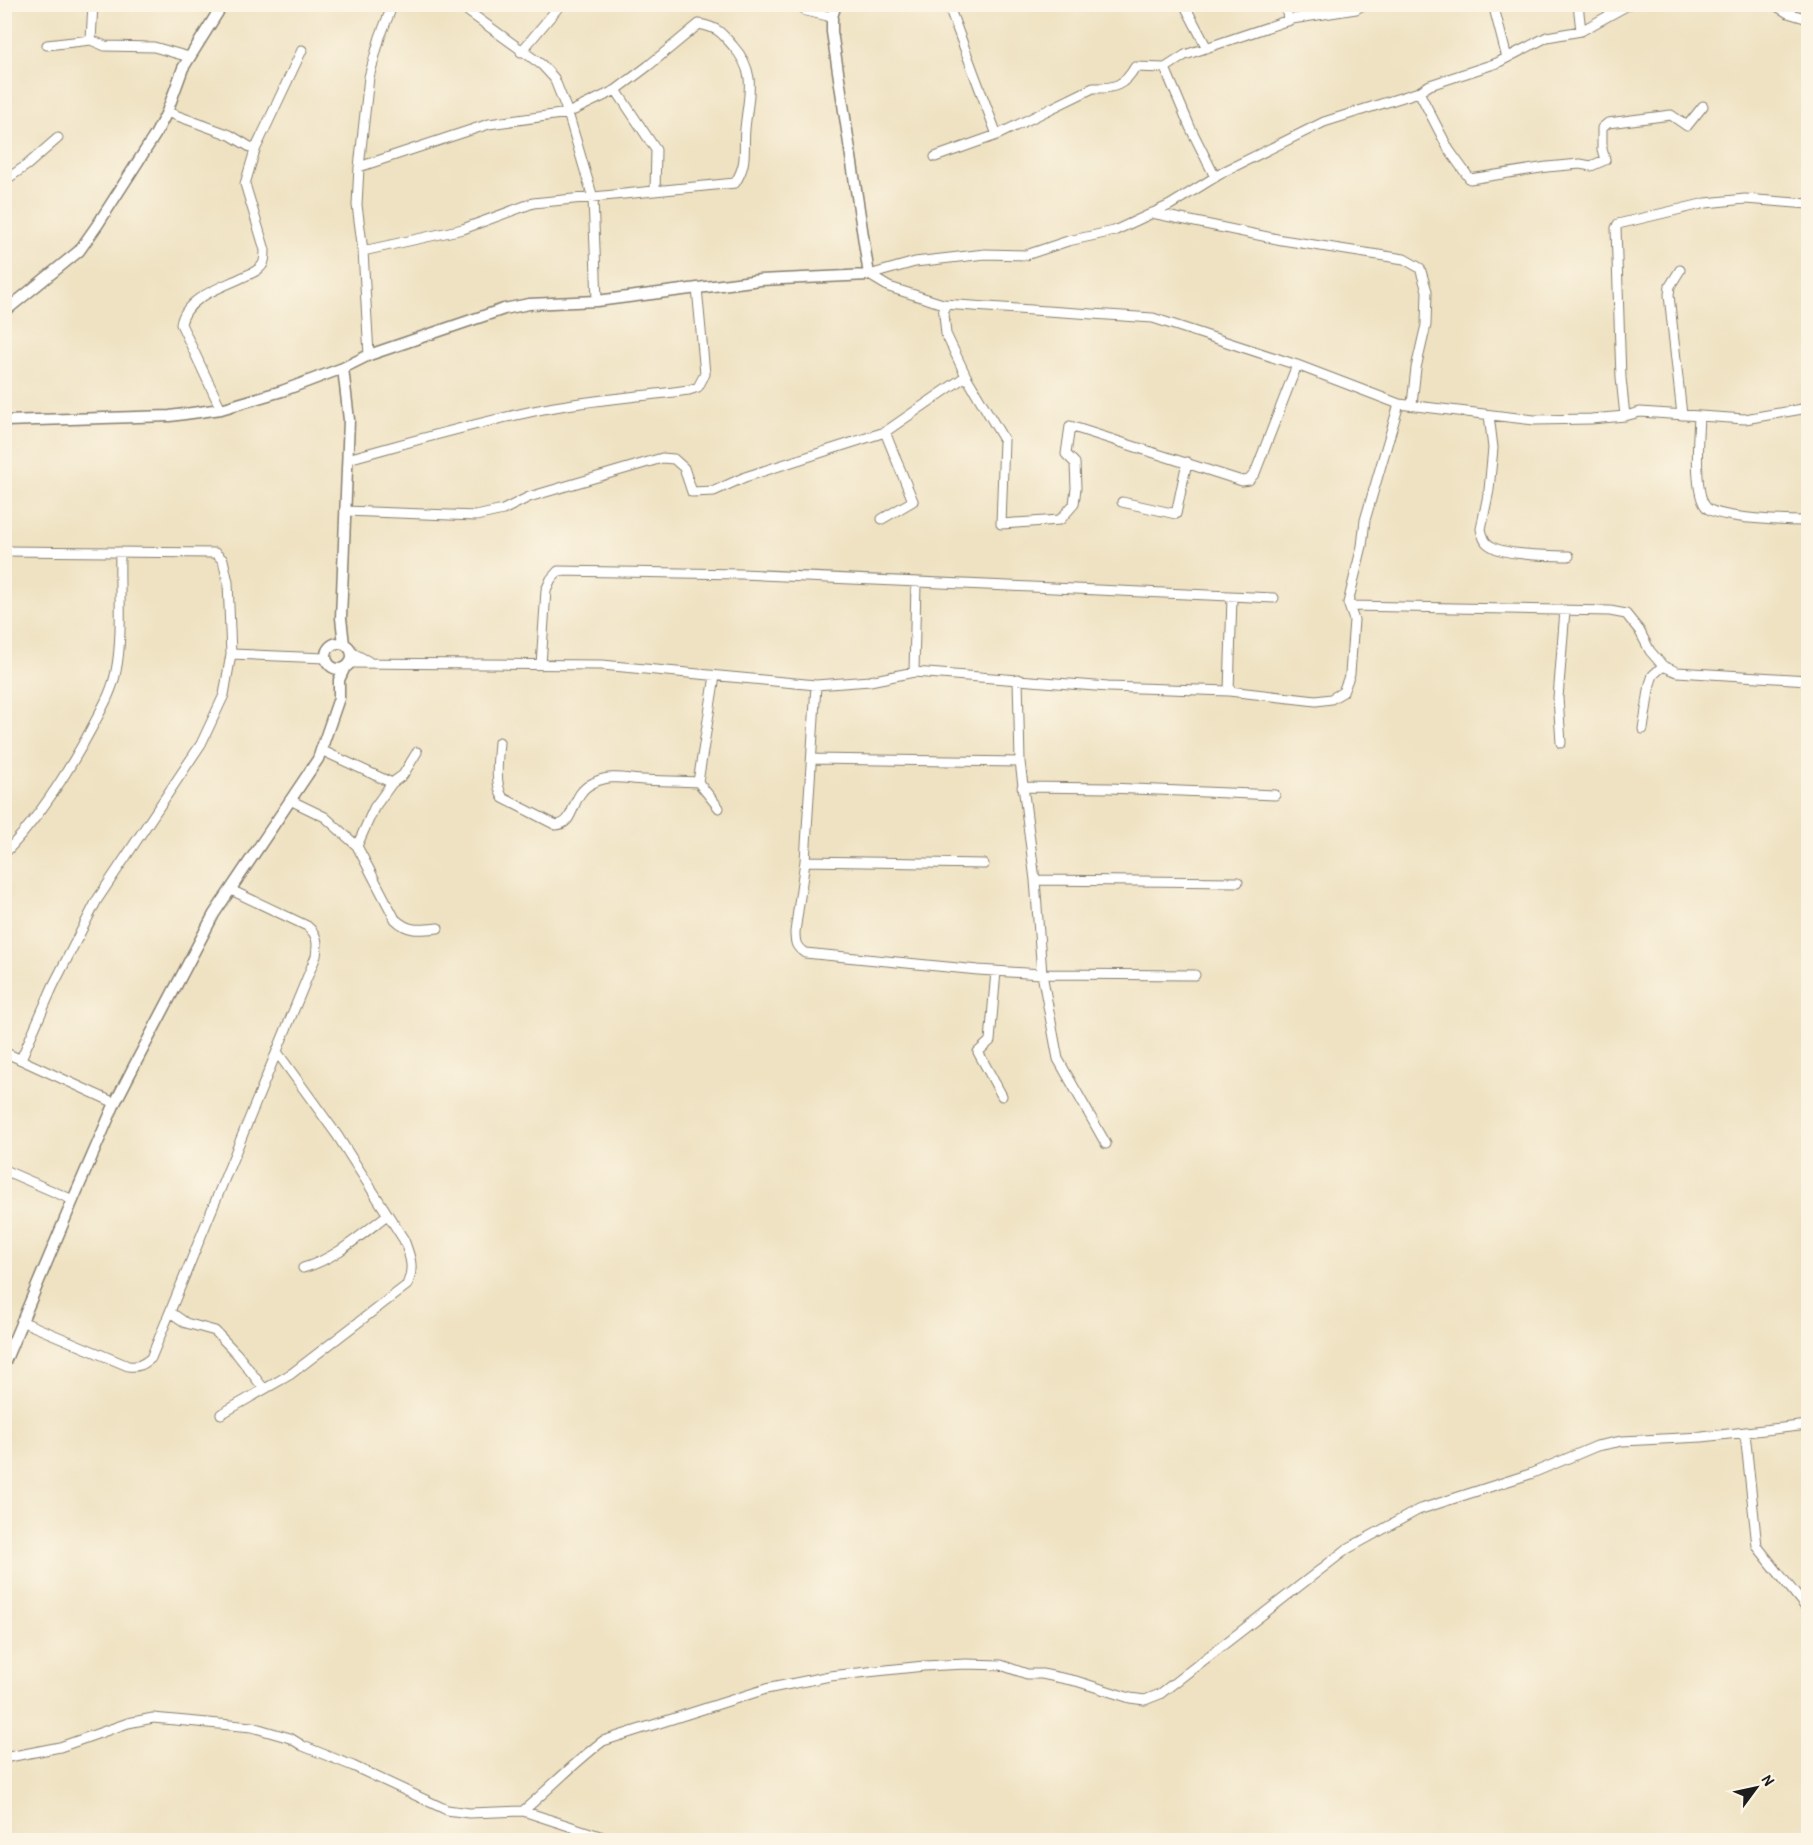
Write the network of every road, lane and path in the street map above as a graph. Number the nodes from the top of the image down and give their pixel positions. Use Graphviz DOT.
graph roads {
  1 [pos="93,4"];
  2 [pos="223,4"];
  3 [pos="393,4"];
  4 [pos="458,4"];
  5 [pos="561,4"];
  6 [pos="799,4"];
  7 [pos="836,4"];
  8 [pos="948,4"];
  9 [pos="1184,4"];
  10 [pos="1286,4"];
  11 [pos="1365,4"];
  12 [pos="1493,4"];
  13 [pos="1578,4"];
  14 [pos="1630,4"];
  15 [pos="1775,4"];
  16 [pos="832,17"];
  17 [pos="1809,19"];
  18 [pos="1288,21"];
  19 [pos="1581,31"];
  20 [pos="91,40"];
  21 [pos="47,45"];
  22 [pos="1207,48"];
  23 [pos="302,50"];
  24 [pos="522,52"];
  25 [pos="189,57"];
  26 [pos="1507,58"];
  27 [pos="1165,68"];
  28 [pos="616,90"];
  29 [pos="1419,92"];
  30 [pos="1703,106"];
  31 [pos="167,112"];
  32 [pos="568,113"];
  33 [pos="997,135"];
  34 [pos="58,138"];
  35 [pos="255,150"];
  36 [pos="934,157"];
  37 [pos="359,167"];
  38 [pos="1215,177"];
  39 [pos="4,182"];
  40 [pos="655,191"];
  41 [pos="593,198"];
  42 [pos="1809,204"];
  43 [pos="1152,213"];
  44 [pos="363,251"];
  45 [pos="1680,270"];
  46 [pos="869,275"];
  47 [pos="697,288"];
  48 [pos="597,301"];
  49 [pos="943,304"];
  50 [pos="4,312"];
  51 [pos="369,355"];
  52 [pos="1298,365"];
  53 [pos="343,368"];
  54 [pos="966,376"];
  55 [pos="1399,404"];
  56 [pos="1412,404"];
  57 [pos="1809,408"];
  58 [pos="221,409"];
  59 [pos="1489,415"];
  60 [pos="1682,415"];
  61 [pos="1625,416"];
  62 [pos="1699,417"];
  63 [pos="4,421"];
  64 [pos="885,432"];
  65 [pos="348,459"];
  66 [pos="1187,462"];
  67 [pos="1122,502"];
  68 [pos="345,511"];
  69 [pos="882,519"];
  70 [pos="1809,521"];
  71 [pos="4,551"];
  72 [pos="120,552"];
  73 [pos="1569,556"];
  74 [pos="916,583"];
  75 [pos="1232,598"];
  76 [pos="1274,598"];
  77 [pos="1350,606"];
  78 [pos="1564,610"];
  79 [pos="341,618"];
  80 [pos="331,645"];
  81 [pos="231,654"];
  82 [pos="325,657"];
  83 [pos="344,659"];
  84 [pos="541,665"];
  85 [pos="1663,666"];
  86 [pos="914,672"];
  87 [pos="715,676"];
  88 [pos="1017,679"];
  89 [pos="1809,680"];
  90 [pos="816,685"];
  91 [pos="1229,691"];
  92 [pos="1643,729"];
  93 [pos="499,742"];
  94 [pos="1561,743"];
  95 [pos="321,750"];
  96 [pos="417,752"];
  97 [pos="812,759"];
  98 [pos="1020,762"];
  99 [pos="698,782"];
  100 [pos="392,783"];
  101 [pos="1022,787"];
  102 [pos="1275,795"];
  103 [pos="290,800"];
  104 [pos="719,808"];
  105 [pos="357,846"];
  106 [pos="4,854"];
  107 [pos="805,861"];
  108 [pos="984,864"];
  109 [pos="1035,880"];
  110 [pos="1238,882"];
  111 [pos="231,890"];
  112 [pos="438,928"];
  113 [pos="996,971"];
  114 [pos="1042,974"];
  115 [pos="1196,975"];
  116 [pos="4,1052"];
  117 [pos="277,1052"];
  118 [pos="21,1059"];
  119 [pos="1002,1096"];
  120 [pos="115,1103"];
  121 [pos="1106,1144"];
  122 [pos="4,1170"];
  123 [pos="73,1200"];
  124 [pos="387,1215"];
  125 [pos="303,1268"];
  126 [pos="170,1312"];
  127 [pos="21,1321"];
  128 [pos="4,1364"];
  129 [pos="264,1389"];
  130 [pos="221,1414"];
  131 [pos="1809,1425"];
  132 [pos="1745,1433"];
  133 [pos="1809,1610"];
  134 [pos="4,1758"];
  135 [pos="523,1810"];
  136 [pos="612,1840"];
  1 -- 20 [label="street"];
  2 -- 25 [label="street"];
  3 -- 37 [label="street"];
  4 -- 24 [label="street"];
  5 -- 24 [label="street"];
  6 -- 16 [label="street"];
  7 -- 16 [label="street"];
  8 -- 33 [label="street"];
  9 -- 22 [label="street"];
  10 -- 18 [label="street"];
  11 -- 18 [label="street"];
  12 -- 26 [label="street"];
  13 -- 19 [label="street"];
  14 -- 19 [label="street"];
  15 -- 17 [label="street"];
  16 -- 46 [label="street"];
  18 -- 22 [label="street"];
  19 -- 26 [label="street"];
  20 -- 21 [label="street"];
  20 -- 25 [label="street"];
  22 -- 27 [label="street"];
  23 -- 35 [label="street"];
  24 -- 32 [label="street"];
  25 -- 31 [label="street"];
  26 -- 29 [label="street"];
  27 -- 33 [label="street"];
  27 -- 38 [label="street"];
  28 -- 32 [label="street"];
  28 -- 40 [label="street"];
  28 -- 40 [label="street"];
  29 -- 30 [label="street"];
  29 -- 38 [label="street"];
  31 -- 35 [label="street"];
  31 -- 50 [label="street"];
  32 -- 37 [label="street"];
  32 -- 41 [label="street"];
  33 -- 36 [label="street"];
  34 -- 39 [label="street"];
  35 -- 58 [label="street"];
  37 -- 44 [label="street"];
  38 -- 43 [label="street"];
  40 -- 41 [label="street"];
  41 -- 44 [label="street"];
  41 -- 48 [label="street"];
  42 -- 61 [label="street"];
  43 -- 46 [label="street"];
  43 -- 56 [label="street"];
  44 -- 51 [label="street"];
  45 -- 60 [label="street"];
  46 -- 47 [label="street"];
  46 -- 49 [label="street"];
  47 -- 48 [label="street"];
  47 -- 65 [label="street"];
  48 -- 51 [label="street"];
  49 -- 52 [label="street"];
  49 -- 54 [label="street"];
  51 -- 53 [label="street"];
  52 -- 55 [label="street"];
  52 -- 66 [label="street"];
  53 -- 58 [label="street"];
  53 -- 65 [label="street"];
  54 -- 64 [label="street"];
  54 -- 66 [label="street"];
  55 -- 56 [label="street"];
  55 -- 77 [label="street"];
  56 -- 59 [label="street"];
  57 -- 62 [label="street"];
  58 -- 63 [label="street"];
  59 -- 61 [label="street"];
  59 -- 73 [label="street"];
  60 -- 61 [label="street"];
  60 -- 62 [label="street"];
  62 -- 70 [label="street"];
  64 -- 68 [label="street"];
  64 -- 69 [label="street"];
  65 -- 68 [label="street"];
  66 -- 67 [label="street"];
  68 -- 79 [label="street"];
  71 -- 72 [label="street"];
  72 -- 81 [label="street"];
  72 -- 106 [label="street"];
  74 -- 75 [label="street"];
  74 -- 84 [label="street"];
  74 -- 86 [label="street"];
  75 -- 76 [label="street"];
  75 -- 91 [label="street"];
  77 -- 78 [label="street"];
  77 -- 91 [label="street"];
  78 -- 85 [label="street"];
  78 -- 94 [label="street"];
  79 -- 80 [label="street"];
  79 -- 83 [label="street"];
  80 -- 82 [label="street"];
  80 -- 83 [label="street"];
  81 -- 82 [label="street"];
  81 -- 118 [label="street"];
  82 -- 83 [label="street"];
  83 -- 84 [label="street"];
  83 -- 95 [label="street"];
  84 -- 87 [label="street"];
  85 -- 89 [label="street"];
  85 -- 92 [label="street"];
  86 -- 88 [label="street"];
  86 -- 90 [label="street"];
  87 -- 90 [label="street"];
  87 -- 99 [label="street"];
  88 -- 91 [label="street"];
  88 -- 98 [label="street"];
  90 -- 97 [label="street"];
  93 -- 99 [label="street"];
  95 -- 100 [label="street"];
  95 -- 103 [label="street"];
  96 -- 100 [label="street"];
  97 -- 98 [label="street"];
  97 -- 107 [label="street"];
  98 -- 101 [label="street"];
  99 -- 104 [label="street"];
  100 -- 105 [label="street"];
  101 -- 102 [label="street"];
  101 -- 109 [label="street"];
  103 -- 105 [label="street"];
  103 -- 111 [label="street"];
  105 -- 112 [label="street"];
  107 -- 108 [label="street"];
  107 -- 113 [label="street"];
  109 -- 110 [label="street"];
  109 -- 114 [label="street"];
  111 -- 117 [label="street"];
  111 -- 120 [label="street"];
  113 -- 114 [label="street"];
  113 -- 119 [label="street"];
  114 -- 115 [label="street"];
  114 -- 121 [label="street"];
  116 -- 118 [label="street"];
  117 -- 124 [label="street"];
  117 -- 126 [label="street"];
  118 -- 120 [label="street"];
  120 -- 123 [label="street"];
  122 -- 123 [label="street"];
  123 -- 127 [label="street"];
  124 -- 125 [label="street"];
  124 -- 129 [label="street"];
  126 -- 127 [label="street"];
  126 -- 129 [label="street"];
  127 -- 128 [label="street"];
  129 -- 130 [label="street"];
  131 -- 132 [label="street"];
  132 -- 133 [label="street"];
  132 -- 135 [label="street"];
  134 -- 135 [label="street"];
  135 -- 136 [label="street"];
}
